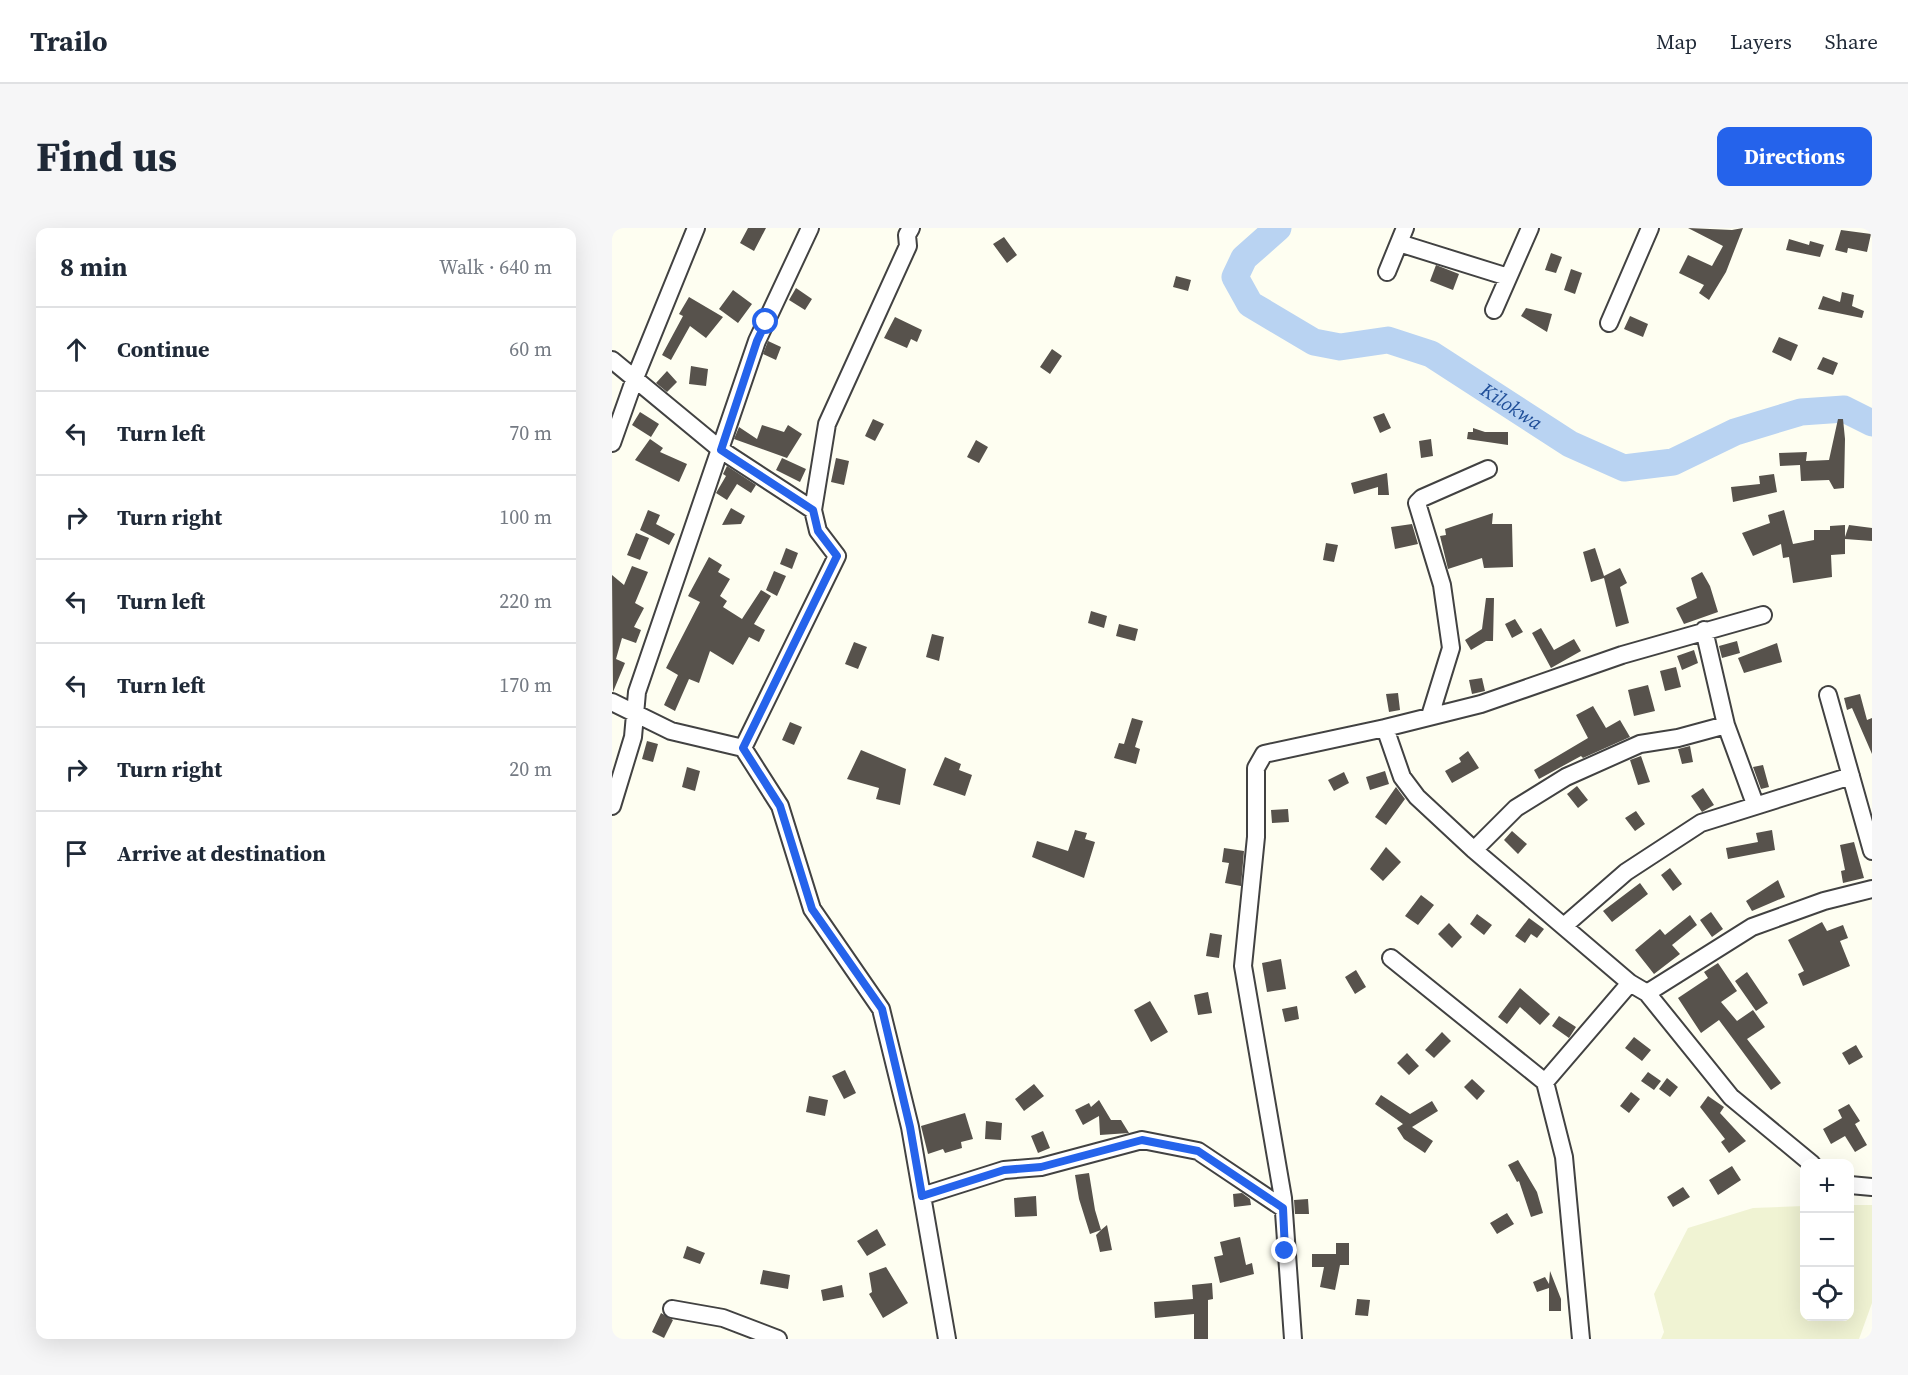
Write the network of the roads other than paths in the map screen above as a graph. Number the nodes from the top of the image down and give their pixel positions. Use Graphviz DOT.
graph roads {
  1 [pos="696,228"];
  2 [pos="810,228"];
  3 [pos="1530,228"];
  4 [pos="1650,228"];
  5 [pos="904,230"];
  6 [pos="1402,235"];
  7 [pos="1387,272"];
  8 [pos="1508,278"];
  9 [pos="1494,310"];
  10 [pos="1609,323"];
  11 [pos="612,360"];
  12 [pos="635,378"];
  13 [pos="612,444"];
  14 [pos="721,450"];
  15 [pos="1488,469"];
  16 [pos="813,510"];
  17 [pos="1763,615"];
  18 [pos="1704,630"];
  19 [pos="1828,695"];
  20 [pos="612,702"];
  21 [pos="636,713"];
  22 [pos="1430,716"];
  23 [pos="1726,725"];
  24 [pos="1385,728"];
  25 [pos="743,748"];
  26 [pos="1851,776"];
  27 [pos="1755,804"];
  28 [pos="612,806"];
  29 [pos="1474,850"];
  30 [pos="1872,851"];
  31 [pos="1872,889"];
  32 [pos="1564,926"];
  33 [pos="1391,958"];
  34 [pos="1630,982"];
  35 [pos="1647,993"];
  36 [pos="1545,1082"];
  37 [pos="1806,1159"];
  38 [pos="1854,1185"];
  39 [pos="1872,1187"];
  40 [pos="922,1196"];
  41 [pos="1283,1208"];
  42 [pos="672,1309"];
  43 [pos="778,1339"];
  44 [pos="946,1339"];
  45 [pos="1293,1339"];
  46 [pos="1581,1339"];
  1 -- 12 [label="street"];
  2 -- 14 [label="street"];
  3 -- 8 [label="street"];
  4 -- 10 [label="street"];
  5 -- 16 [label="street"];
  6 -- 7 [label="street"];
  6 -- 8 [label="street"];
  8 -- 9 [label="street"];
  11 -- 12 [label="street"];
  12 -- 13 [label="street"];
  12 -- 14 [label="street"];
  14 -- 16 [label="street"];
  14 -- 21 [label="street"];
  15 -- 22 [label="street"];
  16 -- 25 [label="street"];
  17 -- 18 [label="street"];
  18 -- 22 [label="street"];
  18 -- 23 [label="street"];
  19 -- 26 [label="street"];
  20 -- 21 [label="street"];
  21 -- 25 [label="street"];
  21 -- 28 [label="street"];
  22 -- 24 [label="street"];
  23 -- 27 [label="street"];
  23 -- 29 [label="street"];
  24 -- 29 [label="street"];
  24 -- 41 [label="street"];
  25 -- 40 [label="street"];
  26 -- 27 [label="street"];
  26 -- 30 [label="street"];
  27 -- 32 [label="street"];
  29 -- 32 [label="street"];
  31 -- 35 [label="street"];
  32 -- 34 [label="street"];
  33 -- 36 [label="street"];
  34 -- 35 [label="street"];
  34 -- 36 [label="street"];
  35 -- 37 [label="street"];
  36 -- 46 [label="street"];
  38 -- 39 [label="street"];
  40 -- 41 [label="street"];
  40 -- 44 [label="street"];
  41 -- 45 [label="street"];
  42 -- 43 [label="street"];
}
